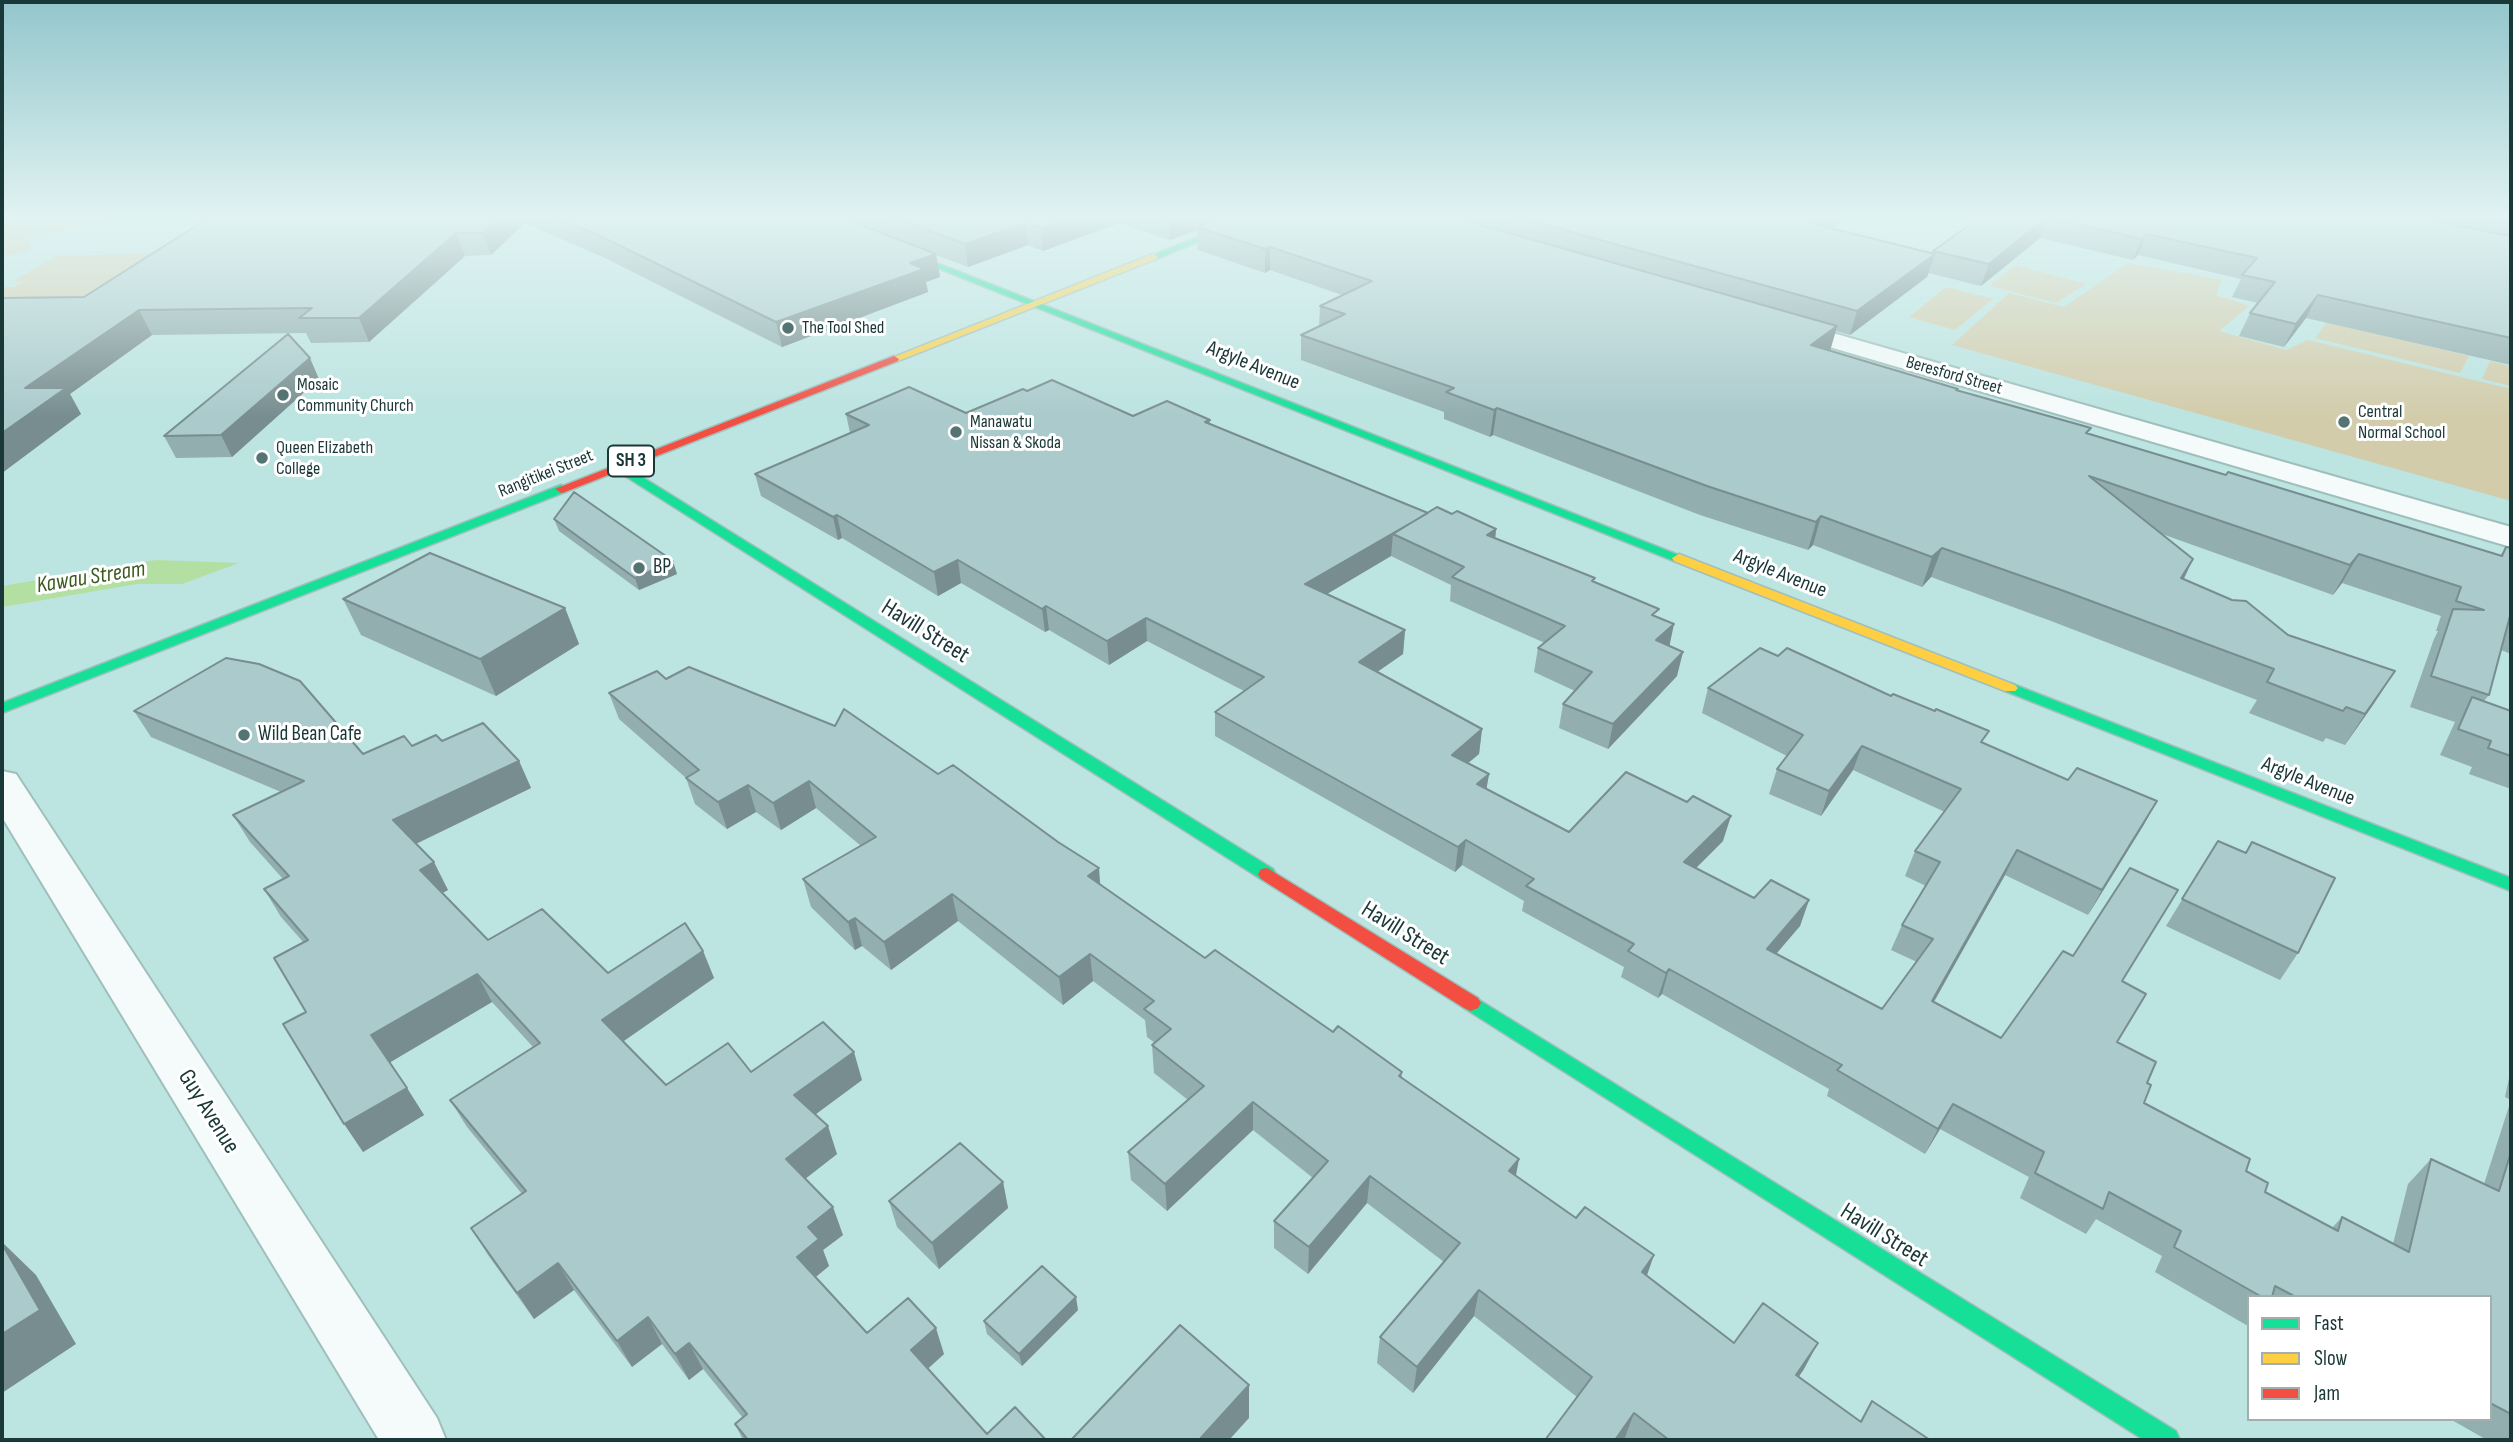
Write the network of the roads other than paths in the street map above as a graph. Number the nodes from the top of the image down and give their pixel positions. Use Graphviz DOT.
graph roads {
  1 [pos="978,282"];
  2 [pos="1089,282"];
  3 [pos="1033,304"];
  4 [pos="1766,321"];
  5 [pos="618,466"];
  6 [pos="2511,537"];
  7 [pos="2,708"];
  8 [pos="2,784"];
  9 [pos="2511,885"];
  10 [pos="415,1440"];
  11 [pos="2166,1440"];
  1 -- 3 [label="main road, Argyle Avenue"];
  2 -- 3 [label="main road, Rangitikei Street / SH 3"];
  3 -- 5 [label="main road, Rangitikei Street / SH 3"];
  3 -- 9 [label="main road, Argyle Avenue"];
  4 -- 6 [label="street, Beresford Street"];
  5 -- 7 [label="main road, Rangitikei Street / SH 3"];
  5 -- 11 [label="main road, Havill Street"];
  8 -- 10 [label="street, Guy Avenue"];
}
